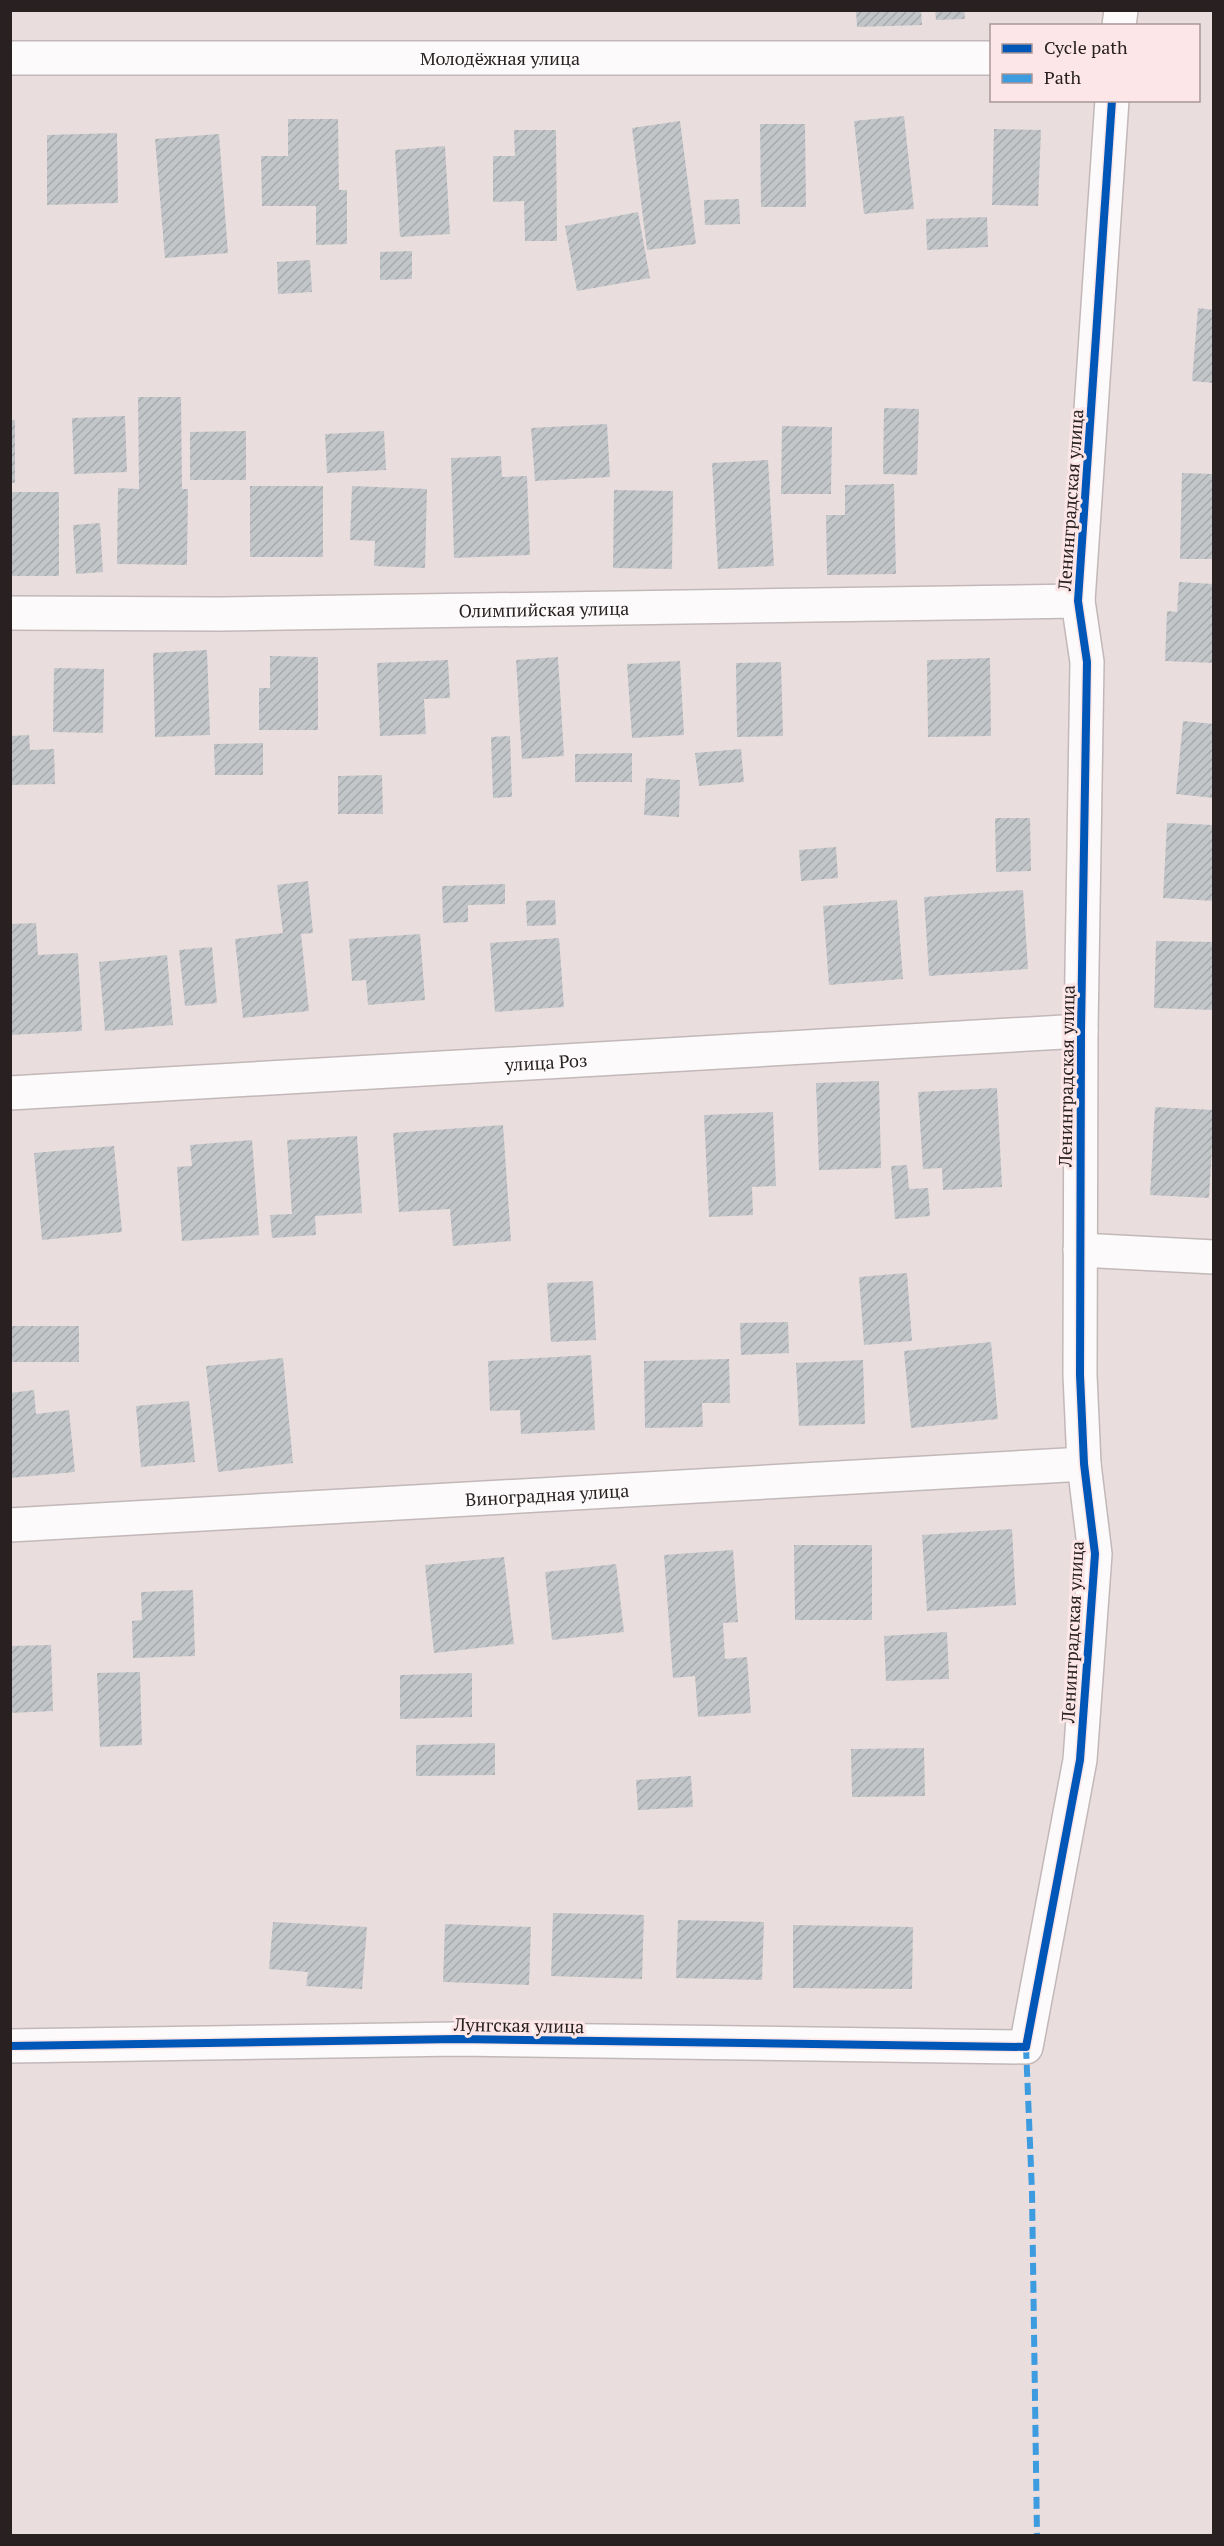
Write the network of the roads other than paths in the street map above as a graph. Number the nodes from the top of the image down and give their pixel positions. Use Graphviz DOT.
graph roads {
  1 [pos="10,58"];
  2 [pos="990,58"];
  3 [pos="1112,102"];
  4 [pos="1078,601"];
  5 [pos="10,613"];
  6 [pos="1081,1031"];
  7 [pos="10,1093"];
  8 [pos="1080,1250"];
  9 [pos="1214,1257"];
  10 [pos="1084,1464"];
  11 [pos="10,1525"];
  12 [pos="10,2046"];
  13 [pos="1026,2047"];
  1 -- 2 [label="street, Молодёжная улица"];
  3 -- 4 [label="street, Ленинградская улица"];
  4 -- 5 [label="street, Олимпийская улица"];
  4 -- 6 [label="street, Ленинградская улица"];
  6 -- 7 [label="street, улица Роз"];
  6 -- 8 [label="street, Ленинградская улица"];
  8 -- 9 [label="street"];
  8 -- 10 [label="street, Ленинградская улица"];
  10 -- 11 [label="street, Виноградная улица"];
  10 -- 13 [label="street, Ленинградская улица"];
  12 -- 13 [label="street, Лунгская улица"];
}
